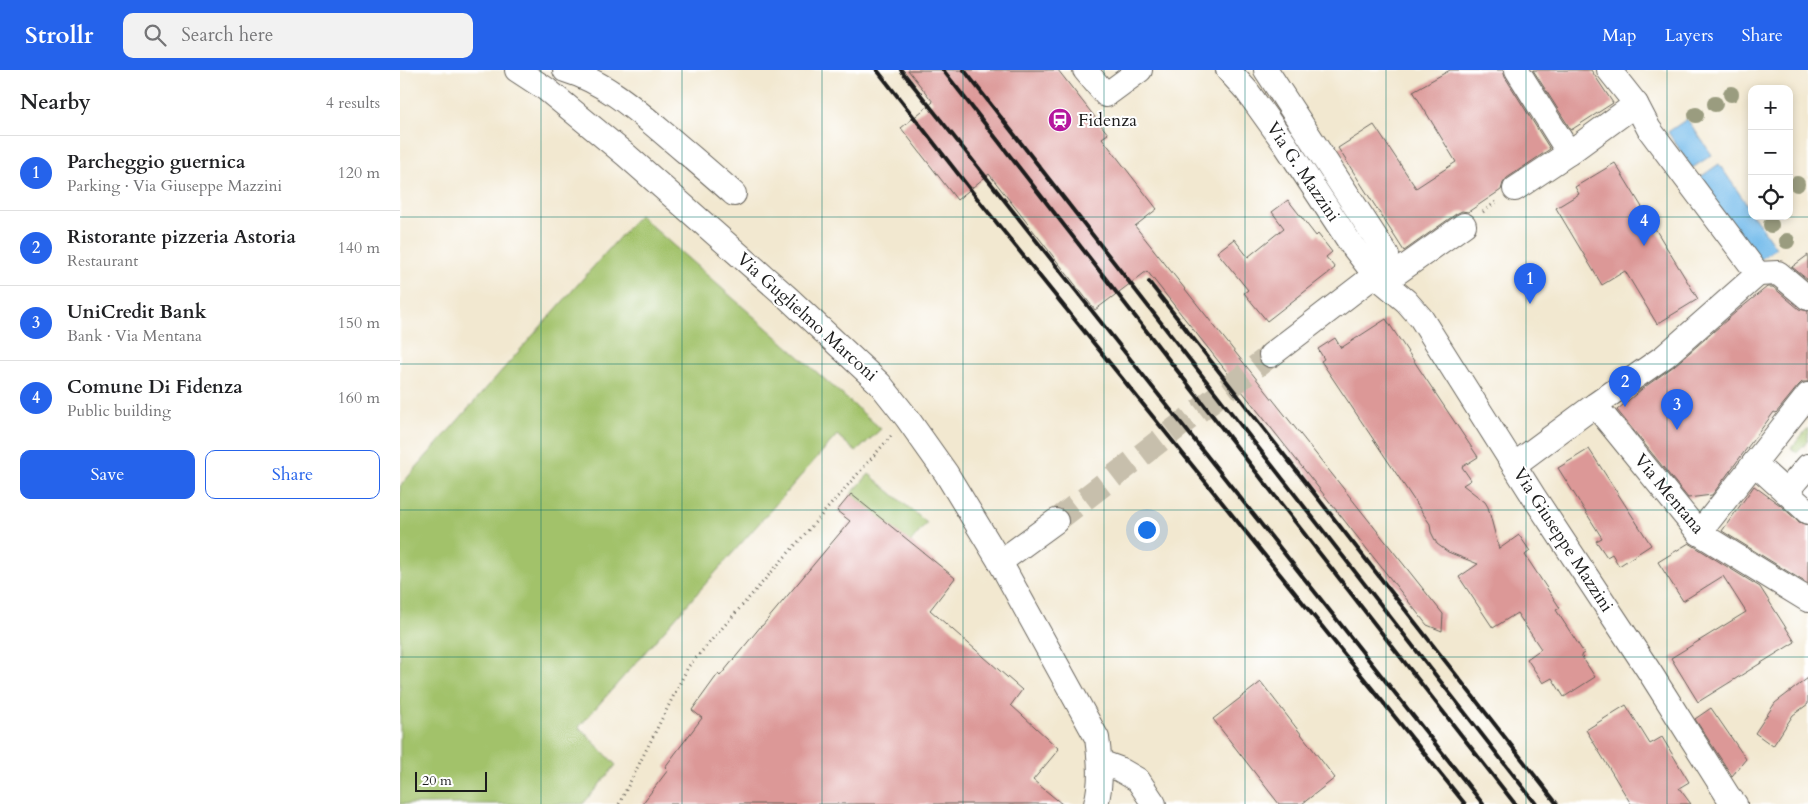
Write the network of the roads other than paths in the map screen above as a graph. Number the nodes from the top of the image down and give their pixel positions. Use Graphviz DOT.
graph roads {
  1 [pos="517,70"];
  2 [pos="563,70"];
  3 [pos="1085,70"];
  4 [pos="1140,70"];
  5 [pos="1228,70"];
  6 [pos="1266,70"];
  7 [pos="1517,70"];
  8 [pos="1609,70"];
  9 [pos="546,89"];
  10 [pos="1636,104"];
  11 [pos="1569,153"];
  12 [pos="1515,189"];
  13 [pos="734,194"];
  14 [pos="1464,225"];
  15 [pos="1758,274"];
  16 [pos="1379,278"];
  17 [pos="1808,298"];
  18 [pos="1271,355"];
  19 [pos="1808,396"];
  20 [pos="1595,404"];
  21 [pos="1754,463"];
  22 [pos="1514,465"];
  23 [pos="1808,466"];
  24 [pos="1786,492"];
  25 [pos="1808,512"];
  26 [pos="1056,521"];
  27 [pos="1699,533"];
  28 [pos="1000,562"];
  29 [pos="1808,600"];
  30 [pos="1100,762"];
  31 [pos="1096,804"];
  32 [pos="1154,804"];
  33 [pos="1735,804"];
  1 -- 9 [label="street, Via Guglielmo Marconi"];
  2 -- 9 [label="street"];
  2 -- 13 [label="street"];
  3 -- 4 [label="street"];
  5 -- 16 [label="street, Via G. Mazzini"];
  6 -- 16 [label="street"];
  7 -- 11 [label="street"];
  8 -- 10 [label="street"];
  9 -- 28 [label="street, Via Guglielmo Marconi"];
  10 -- 11 [label="street"];
  10 -- 15 [label="street"];
  11 -- 12 [label="street"];
  14 -- 16 [label="street"];
  15 -- 17 [label="street"];
  15 -- 20 [label="street"];
  16 -- 18 [label="street"];
  16 -- 22 [label="street, Via Giuseppe Mazzini"];
  19 -- 21 [label="street"];
  20 -- 22 [label="street"];
  20 -- 27 [label="street, Via Mentana"];
  21 -- 24 [label="street"];
  21 -- 27 [label="street"];
  22 -- 33 [label="street, Via Giuseppe Mazzini"];
  23 -- 24 [label="street"];
  24 -- 25 [label="street"];
  26 -- 28 [label="street"];
  27 -- 29 [label="street, Via Mentana"];
  28 -- 30 [label="street, Via Guglielmo Marconi"];
  30 -- 31 [label="street, Via Guglielmo Marconi"];
  30 -- 32 [label="street"];
}
